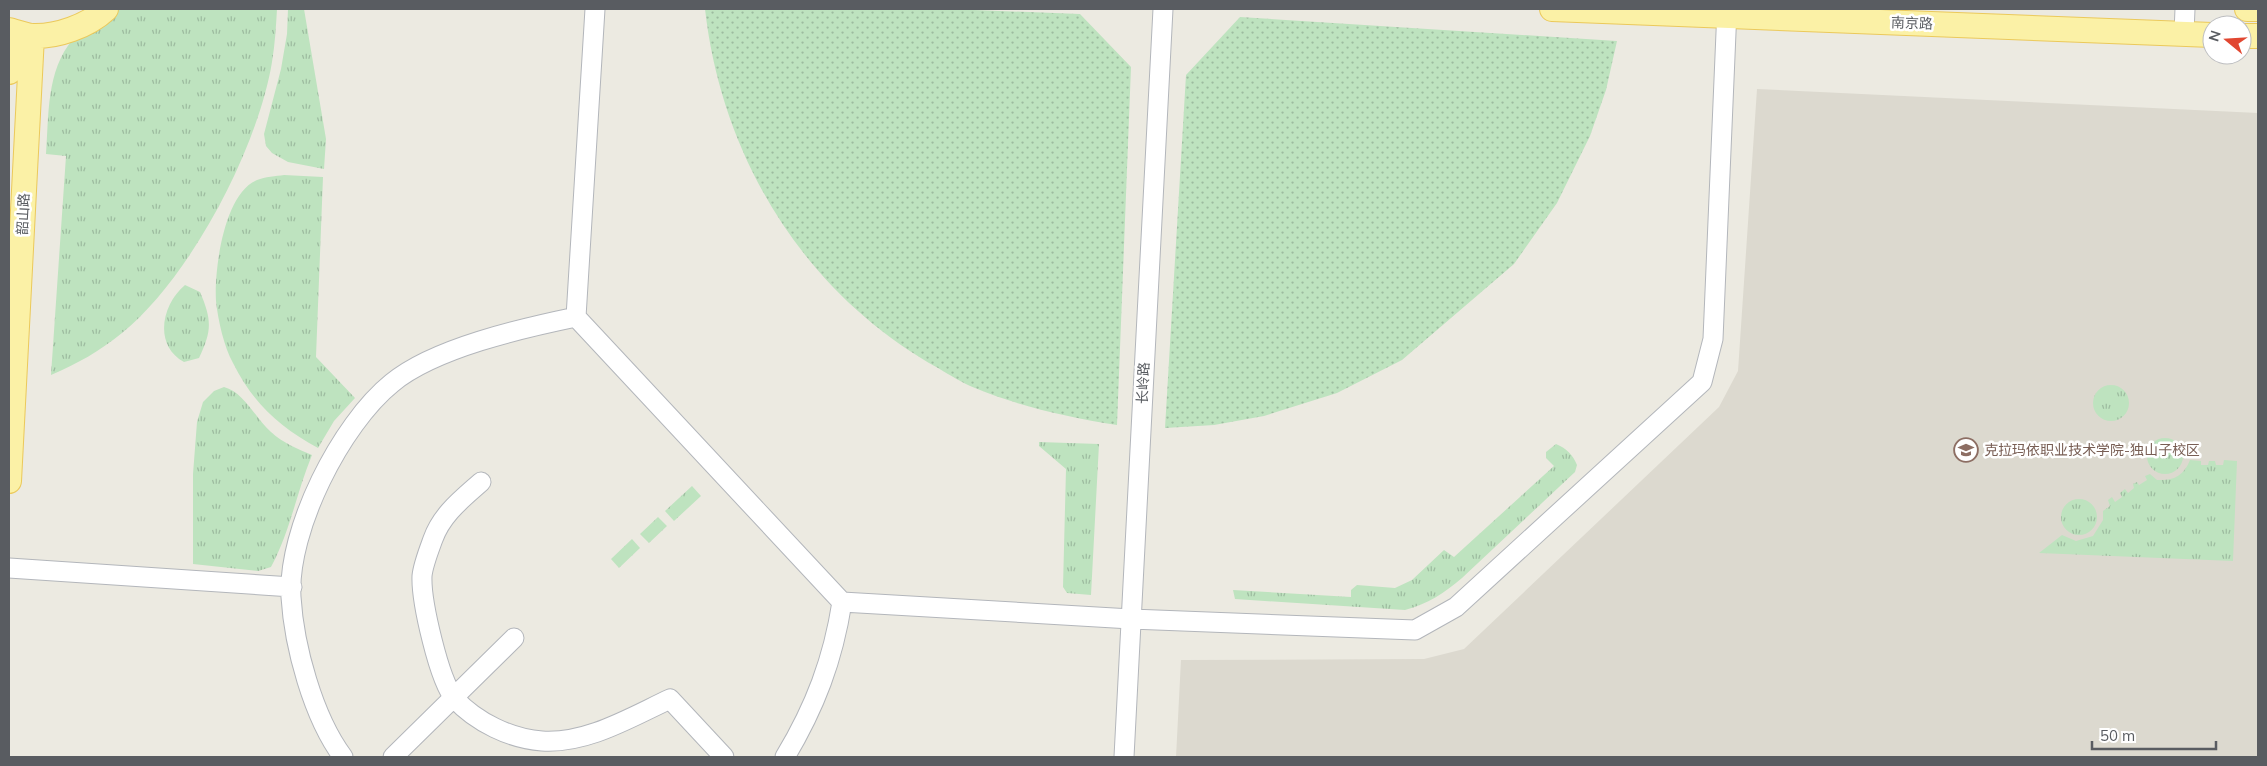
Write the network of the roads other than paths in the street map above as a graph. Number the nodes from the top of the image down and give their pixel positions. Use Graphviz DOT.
graph roads {
  1 [pos="106,9"];
  2 [pos="595,9"];
  3 [pos="1162,9"];
  4 [pos="1552,9"];
  5 [pos="2185,9"];
  6 [pos="2247,9"];
  7 [pos="2258,9"];
  8 [pos="1727,12"];
  9 [pos="17,32"];
  10 [pos="2184,34"];
  11 [pos="2202,35"];
  12 [pos="9,72"];
  13 [pos="576,317"];
  14 [pos="12,377"];
  15 [pos="9,481"];
  16 [pos="481,482"];
  17 [pos="9,568"];
  18 [pos="292,587"];
  19 [pos="842,602"];
  20 [pos="1131,619"];
  21 [pos="514,638"];
  22 [pos="454,698"];
  23 [pos="343,757"];
  24 [pos="393,757"];
  25 [pos="724,757"];
  26 [pos="785,757"];
  27 [pos="1124,757"];
  1 -- 9 [label="main road"];
  2 -- 13 [label="street"];
  3 -- 20 [label="street, 长岭路"];
  4 -- 8 [label="main road, 南京路"];
  5 -- 10 [label="street"];
  6 -- 7 [label="main road"];
  8 -- 10 [label="main road, 南京路"];
  8 -- 20 [label="street"];
  9 -- 12 [label="main road"];
  9 -- 14 [label="main road, 韶山路"];
  10 -- 11 [label="main road, 南京路"];
  13 -- 18 [label="street"];
  13 -- 19 [label="street"];
  14 -- 15 [label="main road, 韶山路"];
  16 -- 22 [label="street"];
  17 -- 18 [label="street"];
  18 -- 23 [label="street"];
  19 -- 20 [label="street"];
  19 -- 26 [label="street"];
  20 -- 27 [label="street, 长岭路"];
  21 -- 22 [label="street"];
  22 -- 24 [label="street"];
  22 -- 25 [label="street"];
}
